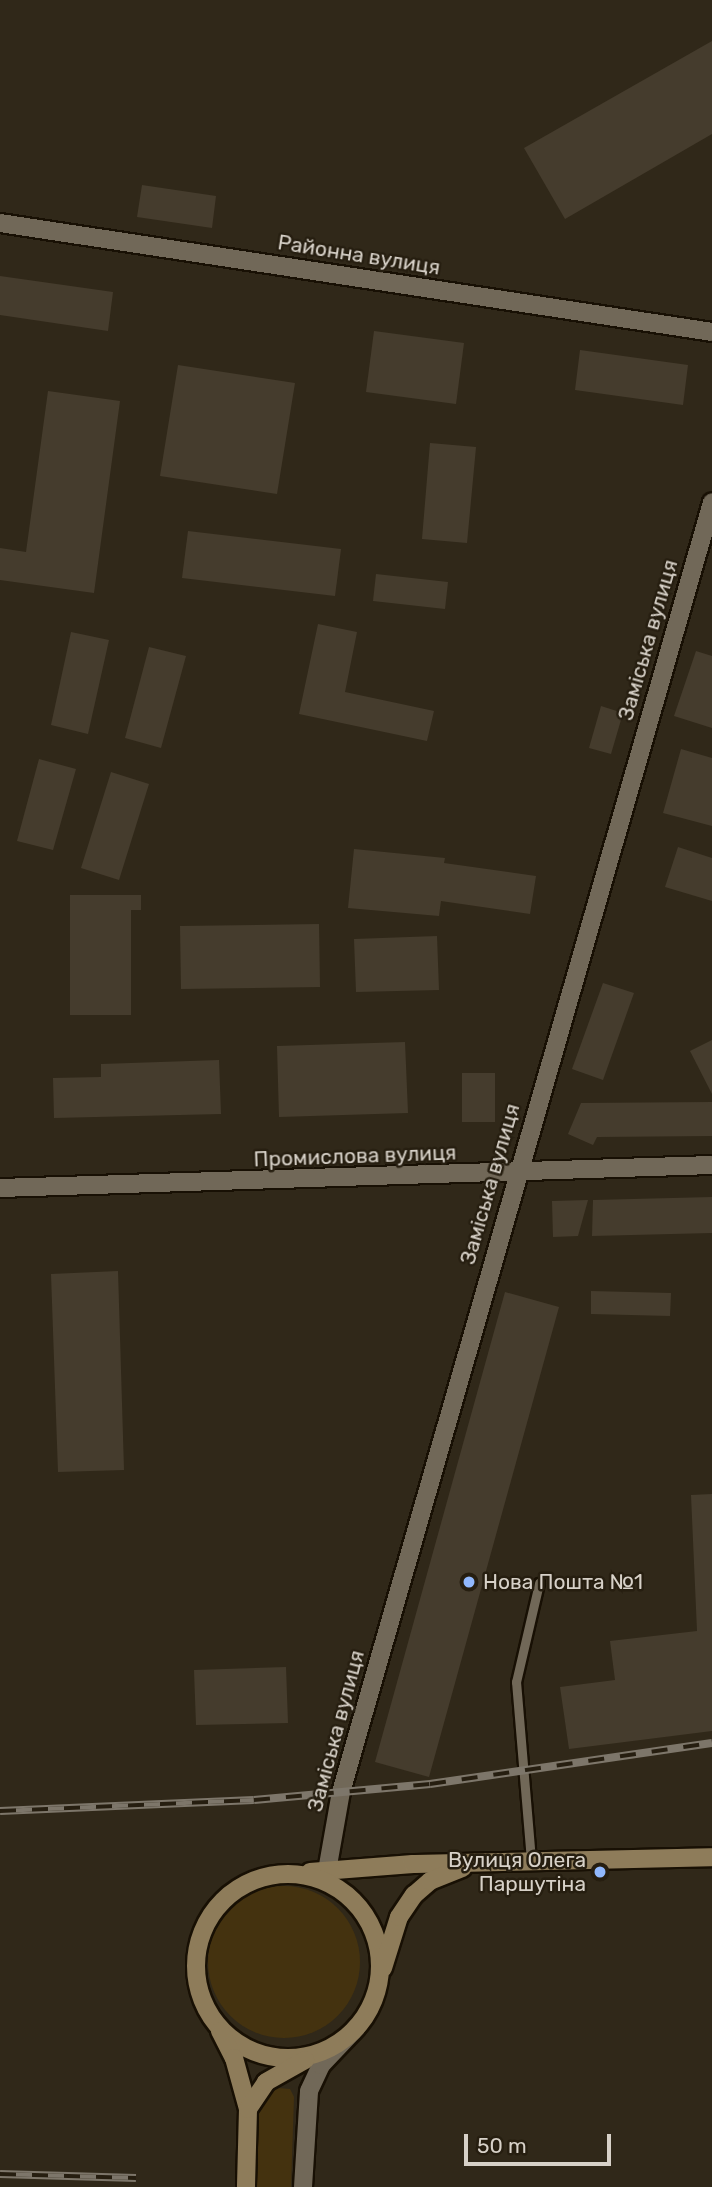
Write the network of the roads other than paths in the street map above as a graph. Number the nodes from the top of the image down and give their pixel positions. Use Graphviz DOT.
graph roads {
  1 [pos="0,223"];
  2 [pos="712,332"];
  3 [pos="712,502"];
  4 [pos="712,1165"];
  5 [pos="516,1174"];
  6 [pos="0,1188"];
  7 [pos="539,1583"];
  8 [pos="712,1857"];
  9 [pos="531,1860"];
  10 [pos="486,1861"];
  11 [pos="328,1877"];
  12 [pos="379,1983"];
  13 [pos="216,2024"];
  14 [pos="357,2027"];
  15 [pos="315,2054"];
  16 [pos="248,2109"];
  17 [pos="246,2187"];
  18 [pos="303,2187"];
  1 -- 2 [label="street, Районна вулиця"];
  3 -- 5 [label="street, Заміська вулиця"];
  4 -- 5 [label="street, Промислова вулиця"];
  5 -- 6 [label="street, Промислова вулиця"];
  5 -- 11 [label="street, Заміська вулиця"];
  7 -- 9 [label="lane"];
  8 -- 9 [label="street"];
  9 -- 10 [label="street"];
  10 -- 11 [label="street"];
  10 -- 12 [label="street"];
  11 -- 12 [label="street"];
  11 -- 13 [label="street"];
  12 -- 14 [label="street"];
  13 -- 15 [label="street"];
  13 -- 16 [label="street"];
  14 -- 15 [label="street"];
  14 -- 18 [label="street"];
  15 -- 16 [label="street"];
  16 -- 17 [label="street"];
}
